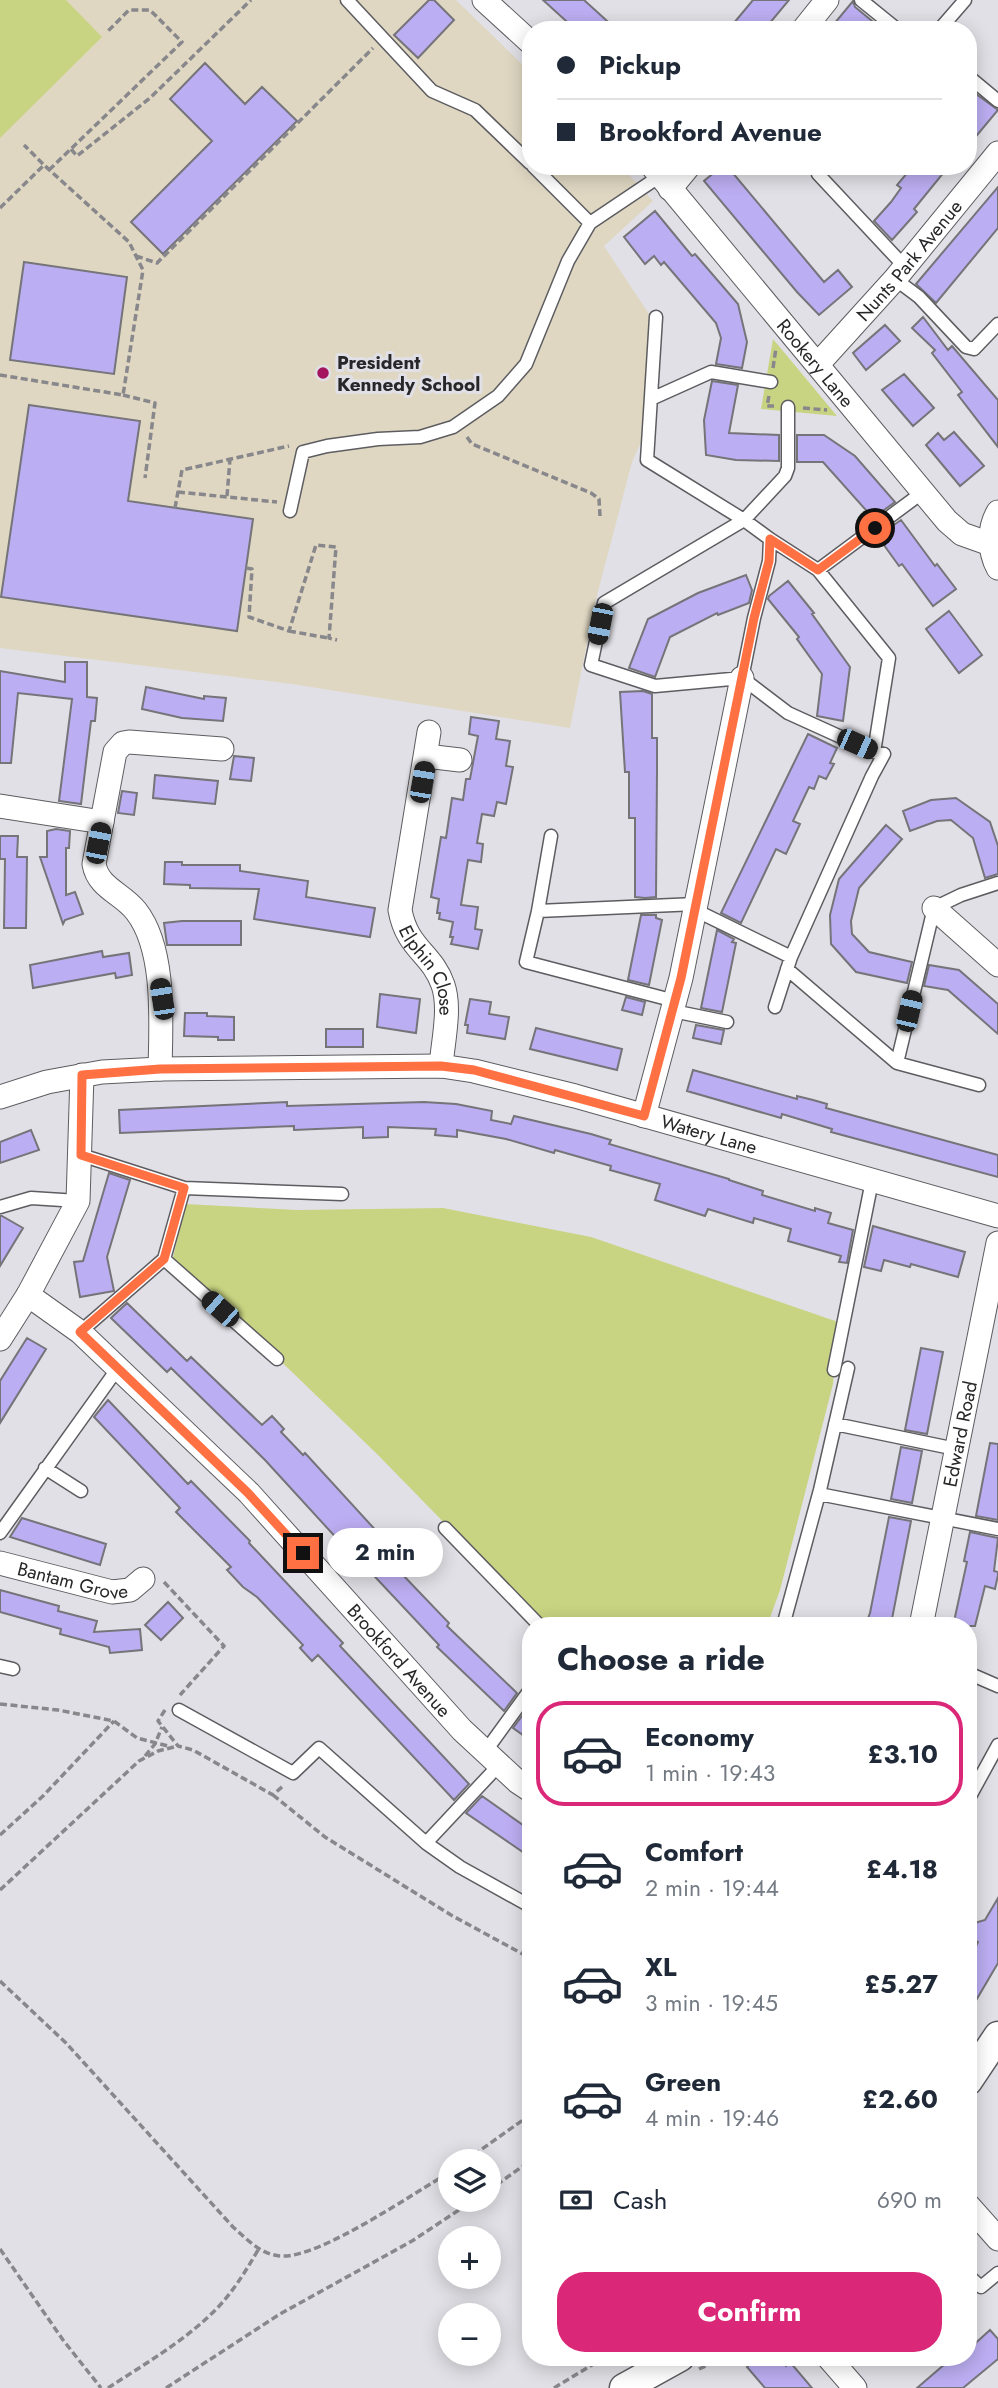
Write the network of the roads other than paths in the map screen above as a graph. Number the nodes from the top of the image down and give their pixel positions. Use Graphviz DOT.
graph roads {
  1 [pos="347,0"];
  2 [pos="484,0"];
  3 [pos="827,0"];
  4 [pos="862,0"];
  5 [pos="965,0"];
  6 [pos="810,21"];
  7 [pos="887,21"];
  8 [pos="947,21"];
  9 [pos="522,35"];
  10 [pos="977,84"];
  11 [pos="998,101"];
  12 [pos="998,153"];
  13 [pos="522,155"];
  14 [pos="542,175"];
  15 [pos="823,175"];
  16 [pos="661,177"];
  17 [pos="590,223"];
  18 [pos="900,273"];
  19 [pos="656,317"];
  20 [pos="998,324"];
  21 [pos="818,364"];
  22 [pos="771,382"];
  23 [pos="651,399"];
  24 [pos="788,407"];
  25 [pos="923,492"];
  26 [pos="291,507"];
  27 [pos="998,512"];
  28 [pos="744,520"];
  29 [pos="770,539"];
  30 [pos="990,544"];
  31 [pos="998,568"];
  32 [pos="818,570"];
  33 [pos="742,678"];
  34 [pos="429,732"];
  35 [pos="222,749"];
  36 [pos="874,752"];
  37 [pos="426,756"];
  38 [pos="460,760"];
  39 [pos="0,806"];
  40 [pos="102,822"];
  41 [pos="551,836"];
  42 [pos="998,883"];
  43 [pos="695,907"];
  44 [pos="934,908"];
  45 [pos="538,911"];
  46 [pos="789,963"];
  47 [pos="998,965"];
  48 [pos="674,1006"];
  49 [pos="775,1006"];
  50 [pos="727,1022"];
  51 [pos="897,1063"];
  52 [pos="441,1066"];
  53 [pos="160,1069"];
  54 [pos="82,1075"];
  55 [pos="979,1085"];
  56 [pos="0,1097"];
  57 [pos="644,1116"];
  58 [pos="81,1155"];
  59 [pos="872,1181"];
  60 [pos="184,1188"];
  61 [pos="342,1194"];
  62 [pos="78,1201"];
  63 [pos="0,1208"];
  64 [pos="998,1216"];
  65 [pos="998,1243"];
  66 [pos="164,1259"];
  67 [pos="28,1295"];
  68 [pos="80,1332"];
  69 [pos="0,1339"];
  70 [pos="277,1359"];
  71 [pos="118,1368"];
  72 [pos="848,1368"];
  73 [pos="834,1370"];
  74 [pos="835,1424"];
  75 [pos="956,1449"];
  76 [pos="46,1468"];
  77 [pos="81,1491"];
  78 [pos="820,1494"];
  79 [pos="942,1517"];
  80 [pos="445,1528"];
  81 [pos="998,1528"];
  82 [pos="0,1533"];
  83 [pos="0,1563"];
  84 [pos="143,1579"];
  85 [pos="531,1617"];
  86 [pos="786,1617"];
  87 [pos="924,1617"];
  88 [pos="977,1678"];
  89 [pos="998,1686"];
  90 [pos="522,1704"];
  91 [pos="179,1710"];
  92 [pos="998,1745"];
  93 [pos="492,1758"];
  94 [pos="522,1783"];
  95 [pos="977,1784"];
  96 [pos="426,1843"];
  97 [pos="522,1902"];
  98 [pos="998,2036"];
  99 [pos="977,2068"];
  100 [pos="977,2215"];
  101 [pos="998,2239"];
  102 [pos="998,2273"];
  103 [pos="977,2283"];
  104 [pos="664,2366"];
  105 [pos="836,2366"];
  106 [pos="624,2388"];
  107 [pos="855,2388"];
  1 -- 13 [label="lane"];
  2 -- 9 [label="street"];
  3 -- 6 [label="street"];
  4 -- 7 [label="lane"];
  5 -- 8 [label="lane"];
  10 -- 11 [label="lane"];
  12 -- 18 [label="street, Nunts Park Avenue"];
  14 -- 17 [label="lane"];
  15 -- 18 [label="lane"];
  16 -- 17 [label="lane"];
  16 -- 21 [label="street, Rookery Lane"];
  17 -- 26 [label="lane"];
  18 -- 20 [label="lane"];
  18 -- 21 [label="street, Nunts Park Avenue"];
  19 -- 23 [label="lane"];
  21 -- 25 [label="street, Rookery Lane"];
  22 -- 23 [label="lane"];
  23 -- 28 [label="lane"];
  24 -- 28 [label="lane"];
  25 -- 30 [label="street, Rookery Lane"];
  25 -- 32 [label="lane"];
  27 -- 30 [label="street"];
  28 -- 29 [label="lane"];
  28 -- 33 [label="lane"];
  29 -- 32 [label="lane"];
  29 -- 33 [label="lane"];
  30 -- 31 [label="street"];
  32 -- 36 [label="lane"];
  33 -- 36 [label="lane"];
  33 -- 43 [label="street"];
  34 -- 37 [label="street, Elphin Close"];
  35 -- 40 [label="street"];
  36 -- 46 [label="lane"];
  37 -- 38 [label="street"];
  37 -- 52 [label="street, Elphin Close"];
  39 -- 40 [label="street"];
  40 -- 53 [label="street"];
  41 -- 45 [label="lane"];
  42 -- 44 [label="lane"];
  43 -- 45 [label="lane"];
  43 -- 46 [label="lane"];
  43 -- 48 [label="street"];
  44 -- 47 [label="street"];
  44 -- 51 [label="lane"];
  45 -- 48 [label="lane"];
  46 -- 49 [label="lane"];
  46 -- 51 [label="lane"];
  48 -- 50 [label="lane"];
  48 -- 57 [label="street"];
  51 -- 55 [label="lane"];
  52 -- 53 [label="street, Watery Lane"];
  52 -- 57 [label="street, Watery Lane"];
  53 -- 54 [label="street, Watery Lane"];
  54 -- 56 [label="street, Watery Lane"];
  54 -- 58 [label="street"];
  57 -- 59 [label="street, Watery Lane"];
  58 -- 60 [label="lane"];
  58 -- 62 [label="street"];
  59 -- 64 [label="street, Watery Lane"];
  59 -- 73 [label="lane"];
  60 -- 61 [label="lane"];
  60 -- 66 [label="lane"];
  62 -- 63 [label="lane"];
  62 -- 67 [label="street"];
  65 -- 75 [label="street, Edward Road"];
  66 -- 68 [label="lane"];
  66 -- 70 [label="lane"];
  67 -- 68 [label="street, Brookford Avenue"];
  67 -- 69 [label="street"];
  68 -- 71 [label="street, Brookford Avenue"];
  71 -- 76 [label="lane"];
  71 -- 93 [label="street, Brookford Avenue"];
  72 -- 74 [label="lane"];
  74 -- 75 [label="lane"];
  74 -- 78 [label="lane"];
  75 -- 79 [label="street, Edward Road"];
  76 -- 77 [label="lane"];
  76 -- 82 [label="lane"];
  78 -- 79 [label="lane"];
  78 -- 86 [label="lane"];
  79 -- 81 [label="lane"];
  79 -- 87 [label="street, Edward Road"];
  80 -- 85 [label="lane"];
  83 -- 84 [label="street, Bantam Grove"];
  88 -- 89 [label="lane"];
  90 -- 93 [label="lane"];
  91 -- 96 [label="lane"];
  92 -- 95 [label="lane"];
  93 -- 94 [label="street, Brookford Avenue"];
  93 -- 96 [label="lane"];
  96 -- 97 [label="lane"];
  98 -- 99 [label="street"];
  100 -- 101 [label="street"];
  102 -- 103 [label="lane"];
  104 -- 106 [label="street"];
  105 -- 107 [label="street"];
}
